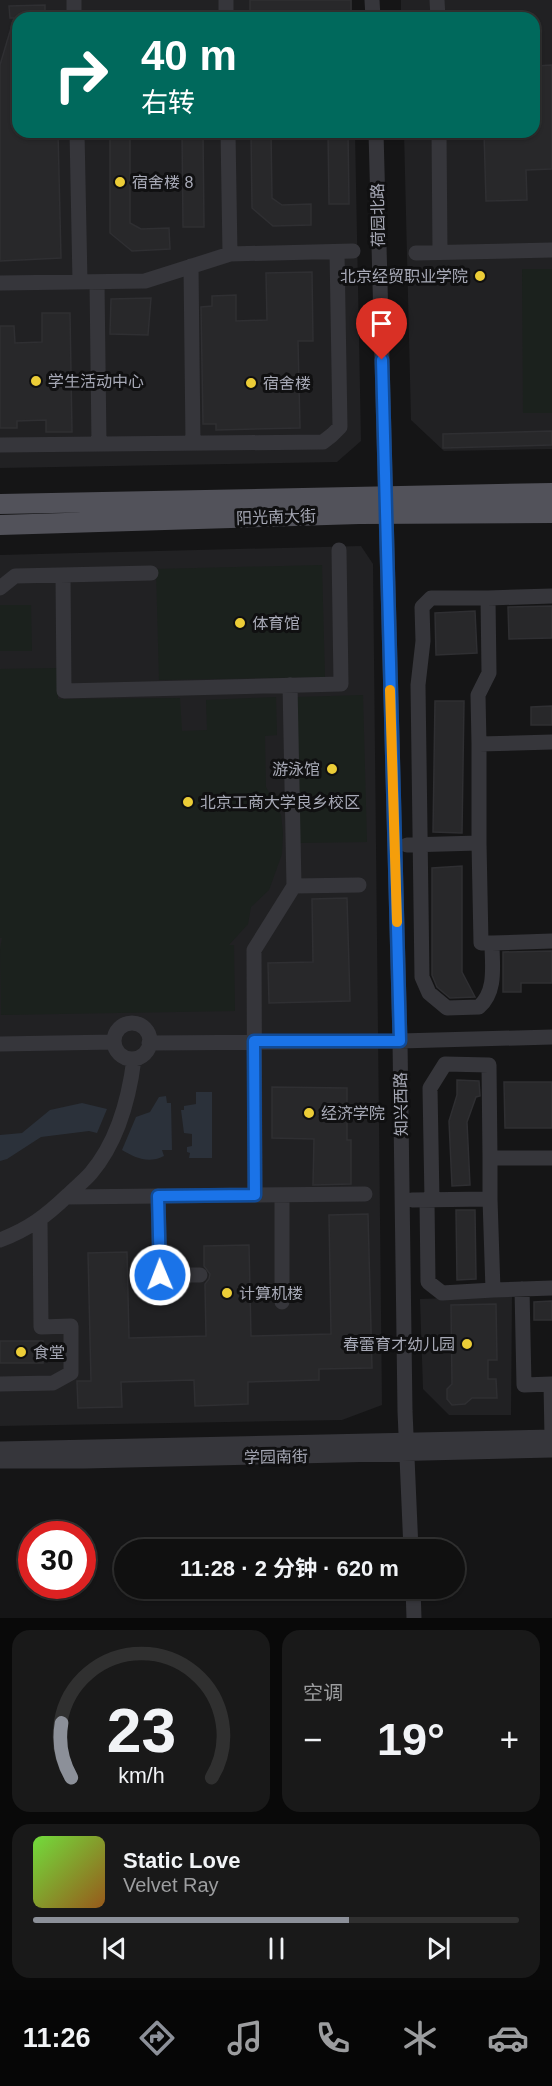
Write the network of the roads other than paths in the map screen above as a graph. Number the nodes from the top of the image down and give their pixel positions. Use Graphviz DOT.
graph roads {
  1 [pos="77,138"];
  2 [pos="228,138"];
  3 [pos="376,138"];
  4 [pos="439,138"];
  5 [pos="552,250"];
  6 [pos="353,251"];
  7 [pos="337,252"];
  8 [pos="440,252"];
  9 [pos="416,253"];
  10 [pos="230,254"];
  11 [pos="191,266"];
  12 [pos="80,282"];
  13 [pos="97,282"];
  14 [pos="0,283"];
  15 [pos="193,443"];
  16 [pos="99,444"];
  17 [pos="0,445"];
  18 [pos="552,493"];
  19 [pos="0,504"];
  20 [pos="386,505"];
  21 [pos="552,513"];
  22 [pos="0,525"];
  23 [pos="339,550"];
  24 [pos="151,573"];
  25 [pos="63,575"];
  26 [pos="0,588"];
  27 [pos="552,596"];
  28 [pos="488,598"];
  29 [pos="290,685"];
  30 [pos="552,742"];
  31 [pos="479,744"];
  32 [pos="479,843"];
  33 [pos="414,845"];
  34 [pos="358,885"];
  35 [pos="294,886"];
  36 [pos="552,941"];
  37 [pos="492,943"];
  38 [pos="552,1037"];
  39 [pos="254,1041"];
  40 [pos="400,1041"];
  41 [pos="114,1042"];
  42 [pos="149,1043"];
  43 [pos="0,1044"];
  44 [pos="134,1059"];
  45 [pos="490,1158"];
  46 [pos="552,1158"];
  47 [pos="365,1194"];
  48 [pos="255,1195"];
  49 [pos="282,1195"];
  50 [pos="158,1196"];
  51 [pos="66,1197"];
  52 [pos="490,1199"];
  53 [pos="424,1200"];
  54 [pos="40,1220"];
  55 [pos="0,1240"];
  56 [pos="200,1275"];
  57 [pos="552,1288"];
  58 [pos="522,1289"];
  59 [pos="493,1290"];
  60 [pos="282,1302"];
  61 [pos="0,1384"];
  62 [pos="552,1384"];
  63 [pos="552,1437"];
  64 [pos="407,1447"];
  65 [pos="0,1449"];
  66 [pos="552,1450"];
  67 [pos="0,1461"];
  68 [pos="411,1539"];
  69 [pos="413,1599"];
  70 [pos="414,1618"];
  1 -- 12 [label="street"];
  2 -- 10 [label="street"];
  3 -- 20 [label="street, 荷园北路"];
  4 -- 8 [label="street"];
  5 -- 8 [label="street"];
  6 -- 7 [label="street"];
  7 -- 10 [label="street"];
  7 -- 15 [label="street"];
  8 -- 9 [label="street"];
  10 -- 11 [label="street"];
  11 -- 13 [label="street"];
  11 -- 15 [label="street"];
  12 -- 13 [label="street"];
  12 -- 14 [label="street"];
  13 -- 16 [label="street"];
  15 -- 16 [label="street"];
  16 -- 17 [label="street"];
  18 -- 20 [label="main road, 阳光南大街"];
  19 -- 20 [label="main road, 阳光南大街"];
  20 -- 21 [label="main road, 阳光南大街"];
  20 -- 22 [label="main road, 阳光南大街"];
  20 -- 40 [label="street, 知兴西路"];
  23 -- 29 [label="street"];
  24 -- 25 [label="street"];
  25 -- 26 [label="street"];
  25 -- 29 [label="street"];
  27 -- 28 [label="street"];
  28 -- 31 [label="street"];
  28 -- 33 [label="street"];
  29 -- 35 [label="street"];
  30 -- 31 [label="street"];
  31 -- 32 [label="street"];
  32 -- 33 [label="street"];
  32 -- 37 [label="street"];
  33 -- 37 [label="street"];
  34 -- 35 [label="street"];
  35 -- 39 [label="street"];
  36 -- 37 [label="street"];
  38 -- 40 [label="street"];
  39 -- 40 [label="street"];
  39 -- 42 [label="street"];
  39 -- 48 [label="street"];
  40 -- 64 [label="street, 知兴西路"];
  41 -- 42 [label="street"];
  41 -- 43 [label="street"];
  41 -- 44 [label="street"];
  42 -- 44 [label="street"];
  44 -- 51 [label="street"];
  45 -- 46 [label="street"];
  45 -- 52 [label="street"];
  45 -- 53 [label="street"];
  47 -- 49 [label="street"];
  48 -- 49 [label="street"];
  48 -- 50 [label="street"];
  49 -- 60 [label="street"];
  50 -- 51 [label="street"];
  50 -- 56 [label="street"];
  51 -- 54 [label="street"];
  52 -- 53 [label="street"];
  52 -- 59 [label="street"];
  53 -- 59 [label="street"];
  54 -- 55 [label="street"];
  54 -- 61 [label="street"];
  57 -- 58 [label="street"];
  58 -- 59 [label="street"];
  58 -- 62 [label="street"];
  62 -- 63 [label="street"];
  63 -- 64 [label="street, 学园南街"];
  64 -- 65 [label="street, 学园南街"];
  64 -- 66 [label="street, 学园南街"];
  64 -- 67 [label="street, 学园南街"];
  64 -- 68 [label="street, 知兴西路"];
  69 -- 70 [label="street"];
}
